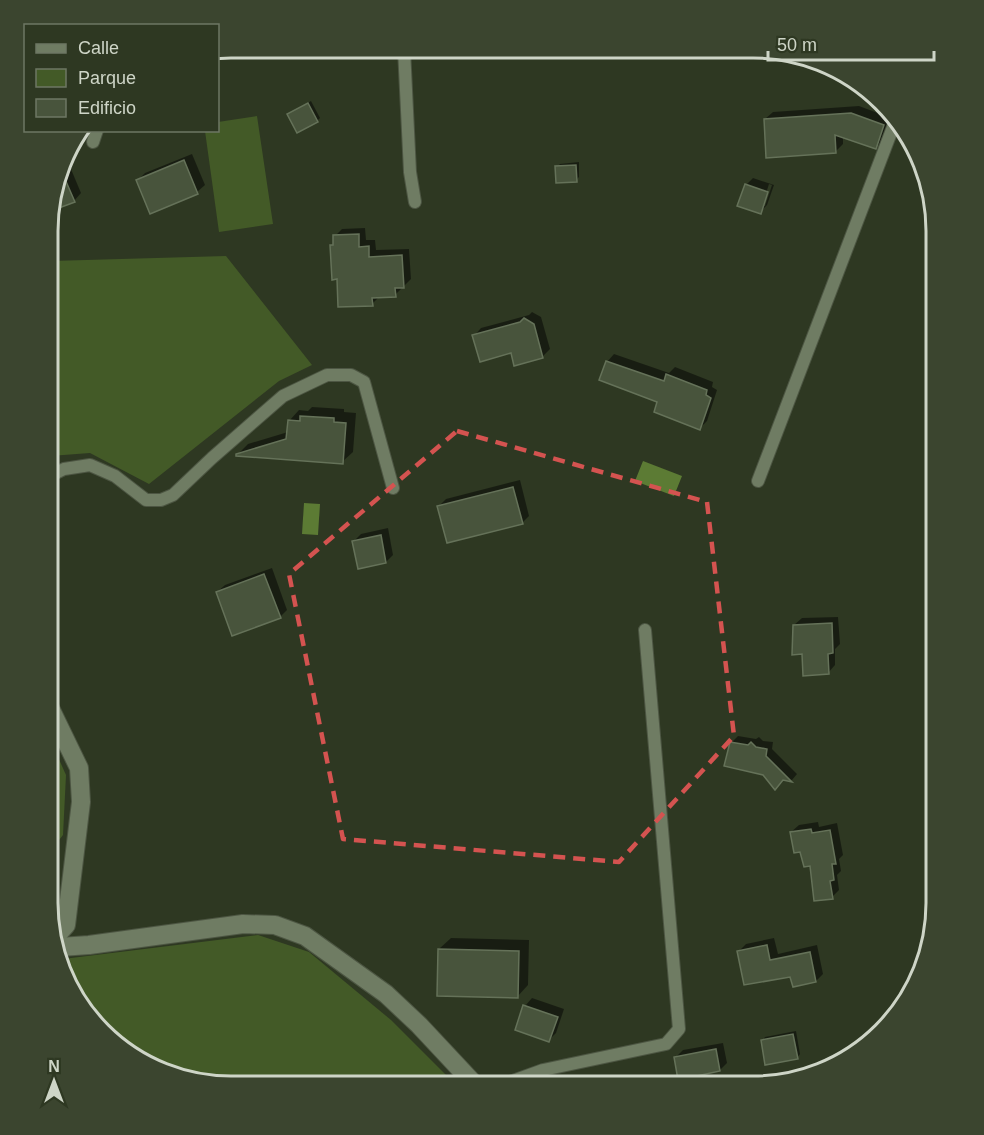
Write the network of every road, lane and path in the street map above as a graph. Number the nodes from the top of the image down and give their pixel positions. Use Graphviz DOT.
graph roads {
  1 [pos="405,59"];
  2 [pos="892,129"];
  3 [pos="416,202"];
  4 [pos="59,472"];
  5 [pos="758,481"];
  6 [pos="393,488"];
  7 [pos="645,630"];
  8 [pos="59,727"];
  9 [pos="61,931"];
  10 [pos="64,947"];
  11 [pos="467,1076"];
  12 [pos="526,1076"];
  1 -- 3 [label="lane"];
  2 -- 5 [label="lane"];
  4 -- 6 [label="lane"];
  7 -- 12 [label="lane"];
  8 -- 9 [label="street"];
  10 -- 11 [label="street"];
}
